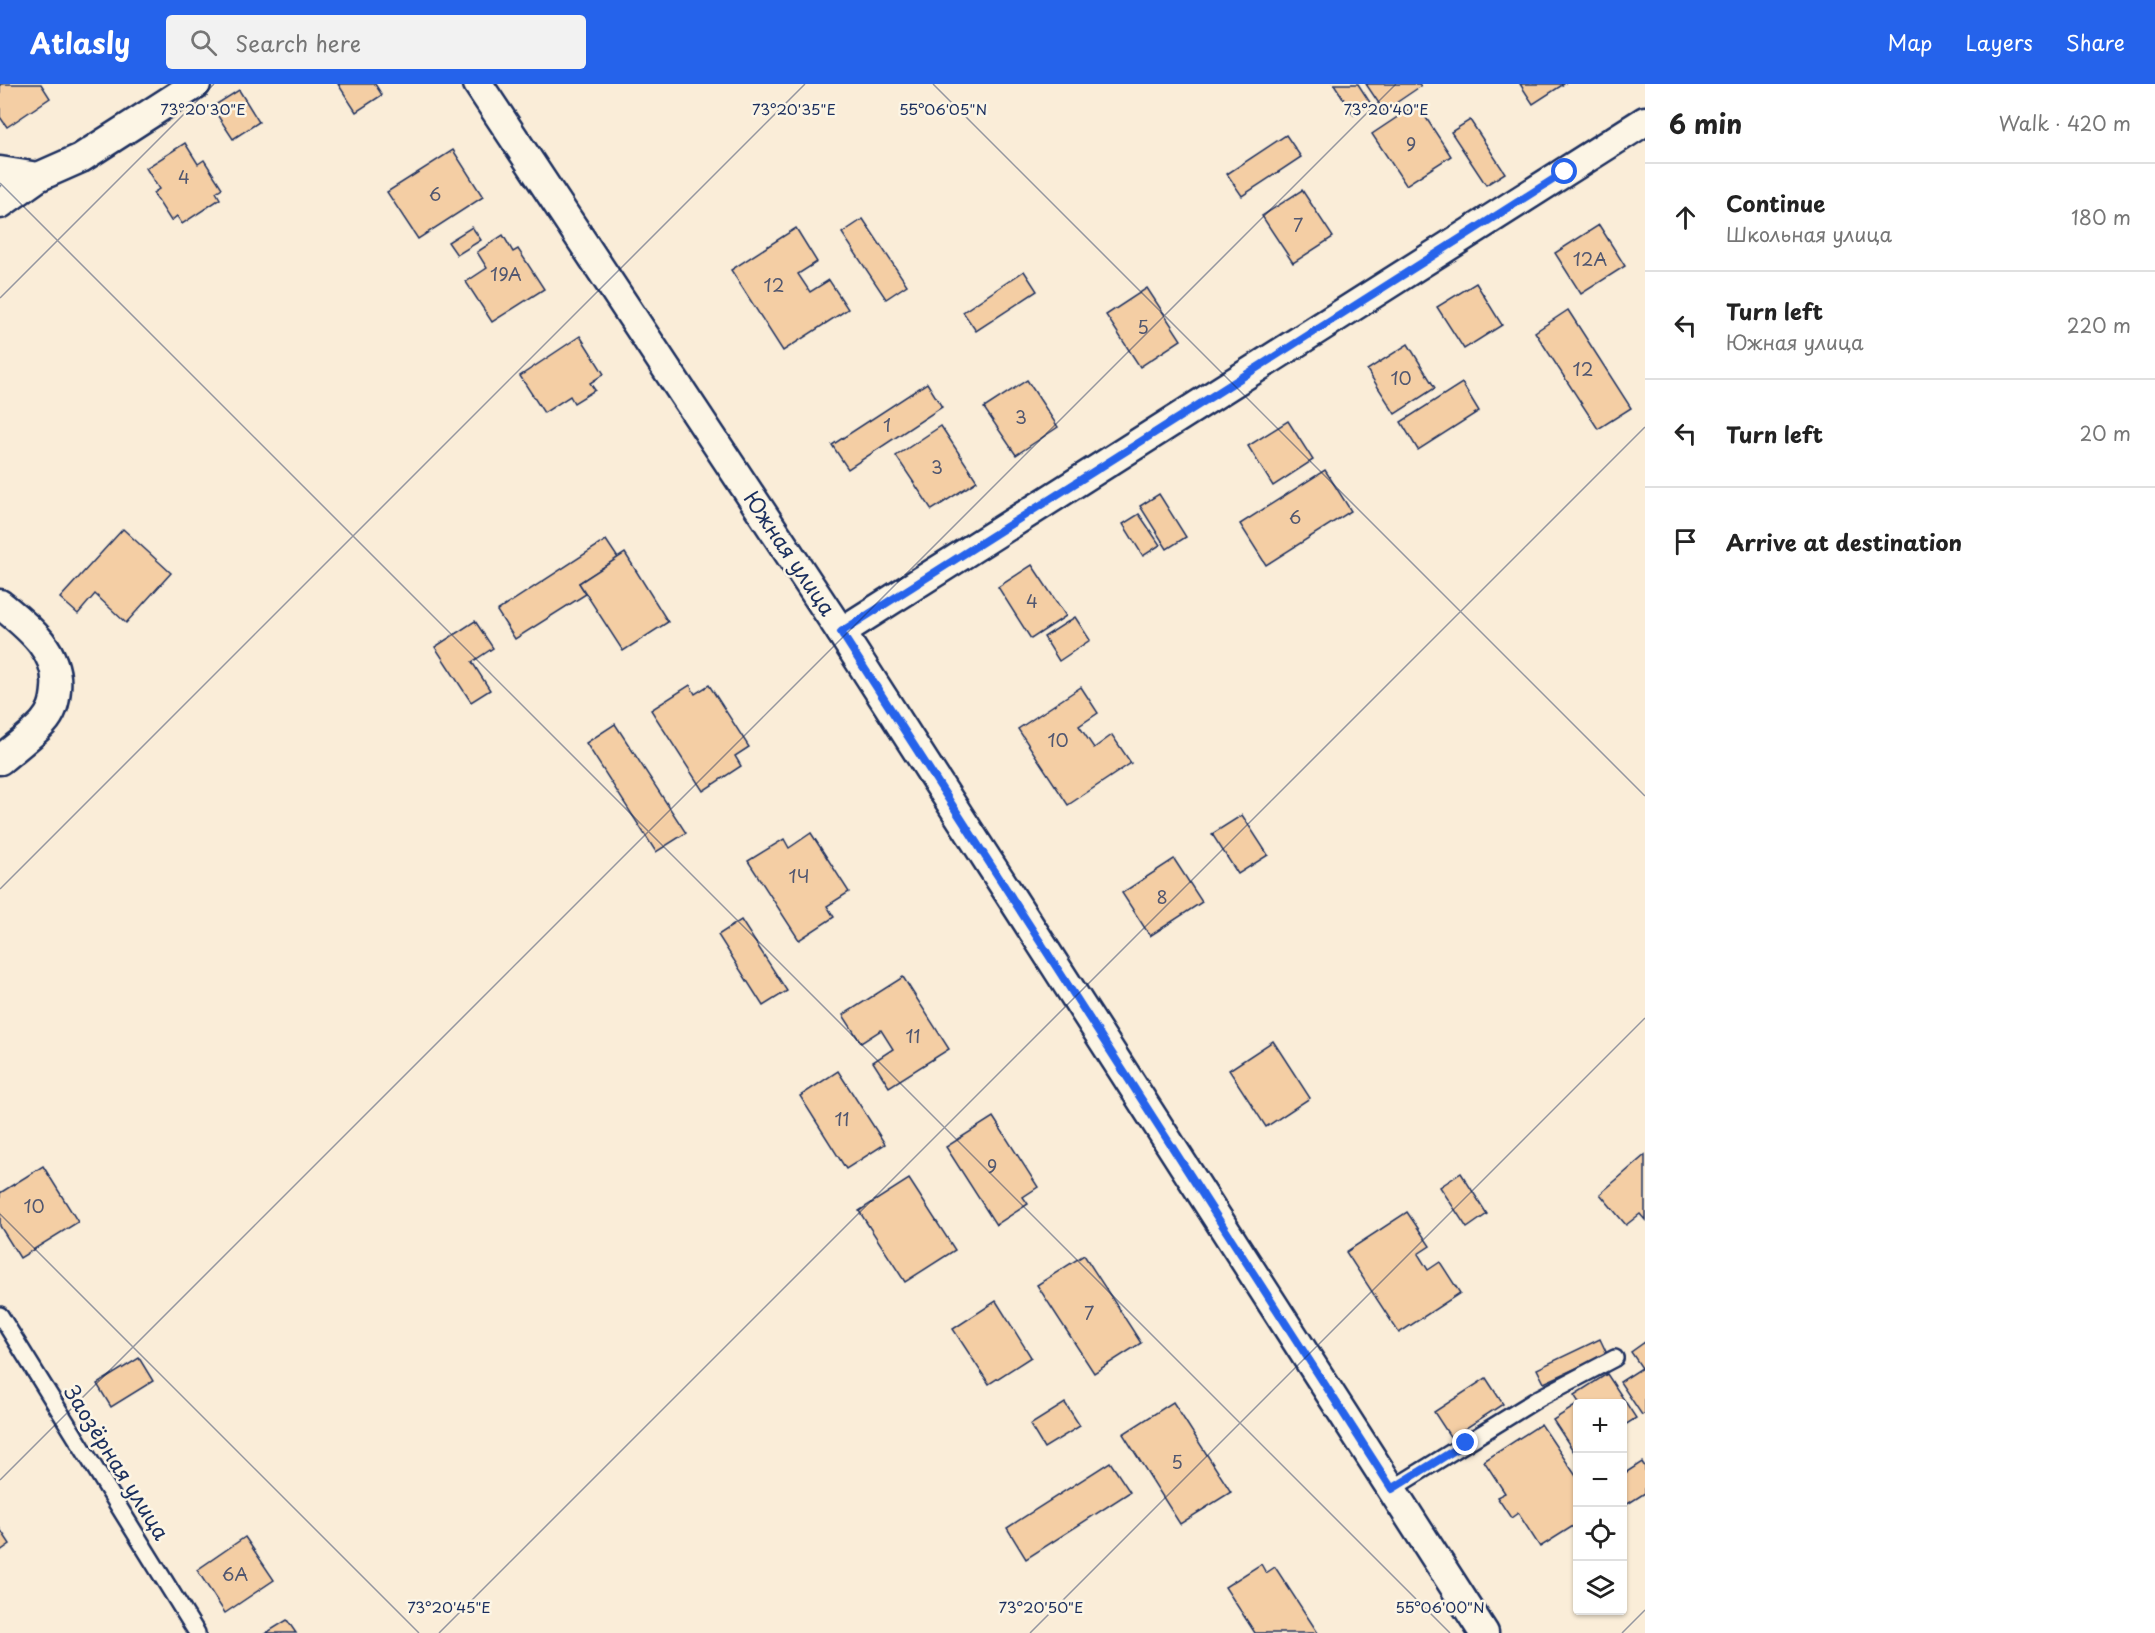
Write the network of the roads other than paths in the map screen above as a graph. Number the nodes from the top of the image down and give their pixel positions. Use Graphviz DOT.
graph roads {
  1 [pos="196,84"];
  2 [pos="478,84"];
  3 [pos="1645,121"];
  4 [pos="0,171"];
  5 [pos="38,177"];
  6 [pos="0,204"];
  7 [pos="0,604"];
  8 [pos="841,632"];
  9 [pos="0,760"];
  10 [pos="0,1315"];
  11 [pos="1616,1359"];
  12 [pos="1392,1489"];
  13 [pos="197,1633"];
  14 [pos="1484,1633"];
  1 -- 5 [label="street"];
  2 -- 8 [label="street, Южная улица"];
  3 -- 8 [label="street"];
  4 -- 5 [label="street"];
  5 -- 6 [label="street"];
  7 -- 9 [label="street"];
  8 -- 12 [label="street, Южная улица"];
  10 -- 13 [label="lane, Заозёрная улица"];
  11 -- 12 [label="lane"];
  12 -- 14 [label="street, Южная улица"];
}
